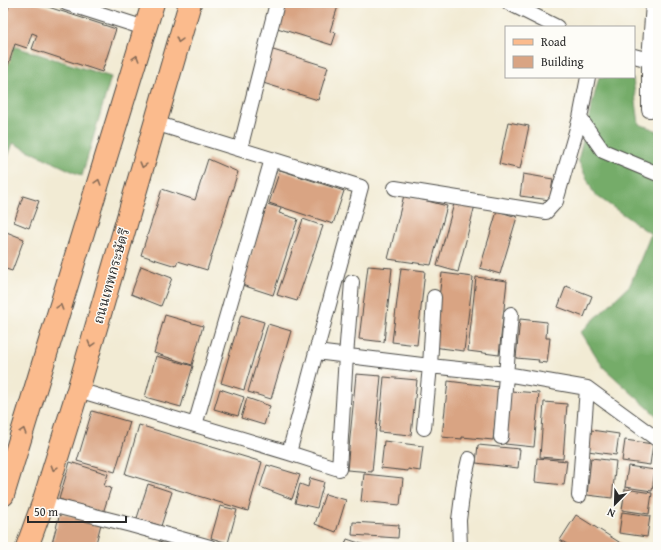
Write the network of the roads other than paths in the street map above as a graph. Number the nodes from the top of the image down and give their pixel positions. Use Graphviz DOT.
graph roads {
  1 [pos="66,3"];
  2 [pos="153,3"];
  3 [pos="190,3"];
  4 [pos="277,3"];
  5 [pos="509,3"];
  6 [pos="655,11"];
  7 [pos="555,26"];
  8 [pos="145,28"];
  9 [pos="635,56"];
  10 [pos="649,60"];
  11 [pos="588,78"];
  12 [pos="658,110"];
  13 [pos="580,118"];
  14 [pos="155,123"];
  15 [pos="240,150"];
  16 [pos="272,159"];
  17 [pos="658,174"];
  18 [pos="395,188"];
  19 [pos="352,282"];
  20 [pos="434,297"];
  21 [pos="511,314"];
  22 [pos="316,352"];
  23 [pos="346,356"];
  24 [pos="430,366"];
  25 [pos="506,374"];
  26 [pos="587,388"];
  27 [pos="78,390"];
  28 [pos="195,425"];
  29 [pos="424,428"];
  30 [pos="501,437"];
  31 [pos="658,440"];
  32 [pos="290,453"];
  33 [pos="469,459"];
  34 [pos="3,495"];
  35 [pos="579,496"];
  36 [pos="43,503"];
  37 [pos="27,547"];
  38 [pos="210,547"];
  39 [pos="460,547"];
  1 -- 8 [label="street"];
  2 -- 8 [label="main road"];
  3 -- 14 [label="main road, ถนนเทพกระษัตรี, one-way"];
  4 -- 15 [label="street"];
  5 -- 7 [label="street"];
  6 -- 10 [label="street"];
  34 -- 8 [label="main road, one-way"];
  9 -- 10 [label="street"];
  10 -- 12 [label="street"];
  11 -- 13 [label="street"];
  13 -- 17 [label="street"];
  13 -- 18 [label="street"];
  14 -- 15 [label="street"];
  14 -- 27 [label="main road, ถนนเทพกระษัตรี, one-way"];
  15 -- 16 [label="street"];
  16 -- 22 [label="street"];
  16 -- 28 [label="street"];
  19 -- 23 [label="street"];
  20 -- 24 [label="street"];
  21 -- 25 [label="street"];
  22 -- 23 [label="street"];
  22 -- 32 [label="street"];
  23 -- 24 [label="street"];
  23 -- 32 [label="street"];
  24 -- 25 [label="street"];
  24 -- 29 [label="street"];
  25 -- 26 [label="street"];
  25 -- 30 [label="street"];
  26 -- 31 [label="street"];
  26 -- 35 [label="street"];
  27 -- 28 [label="street"];
  27 -- 36 [label="main road, ถนนเทพกระษัตรี, one-way"];
  28 -- 32 [label="street"];
  33 -- 39 [label="street"];
  36 -- 37 [label="main road, ถนนเทพกระษัตรี"];
  36 -- 38 [label="street"];
}
